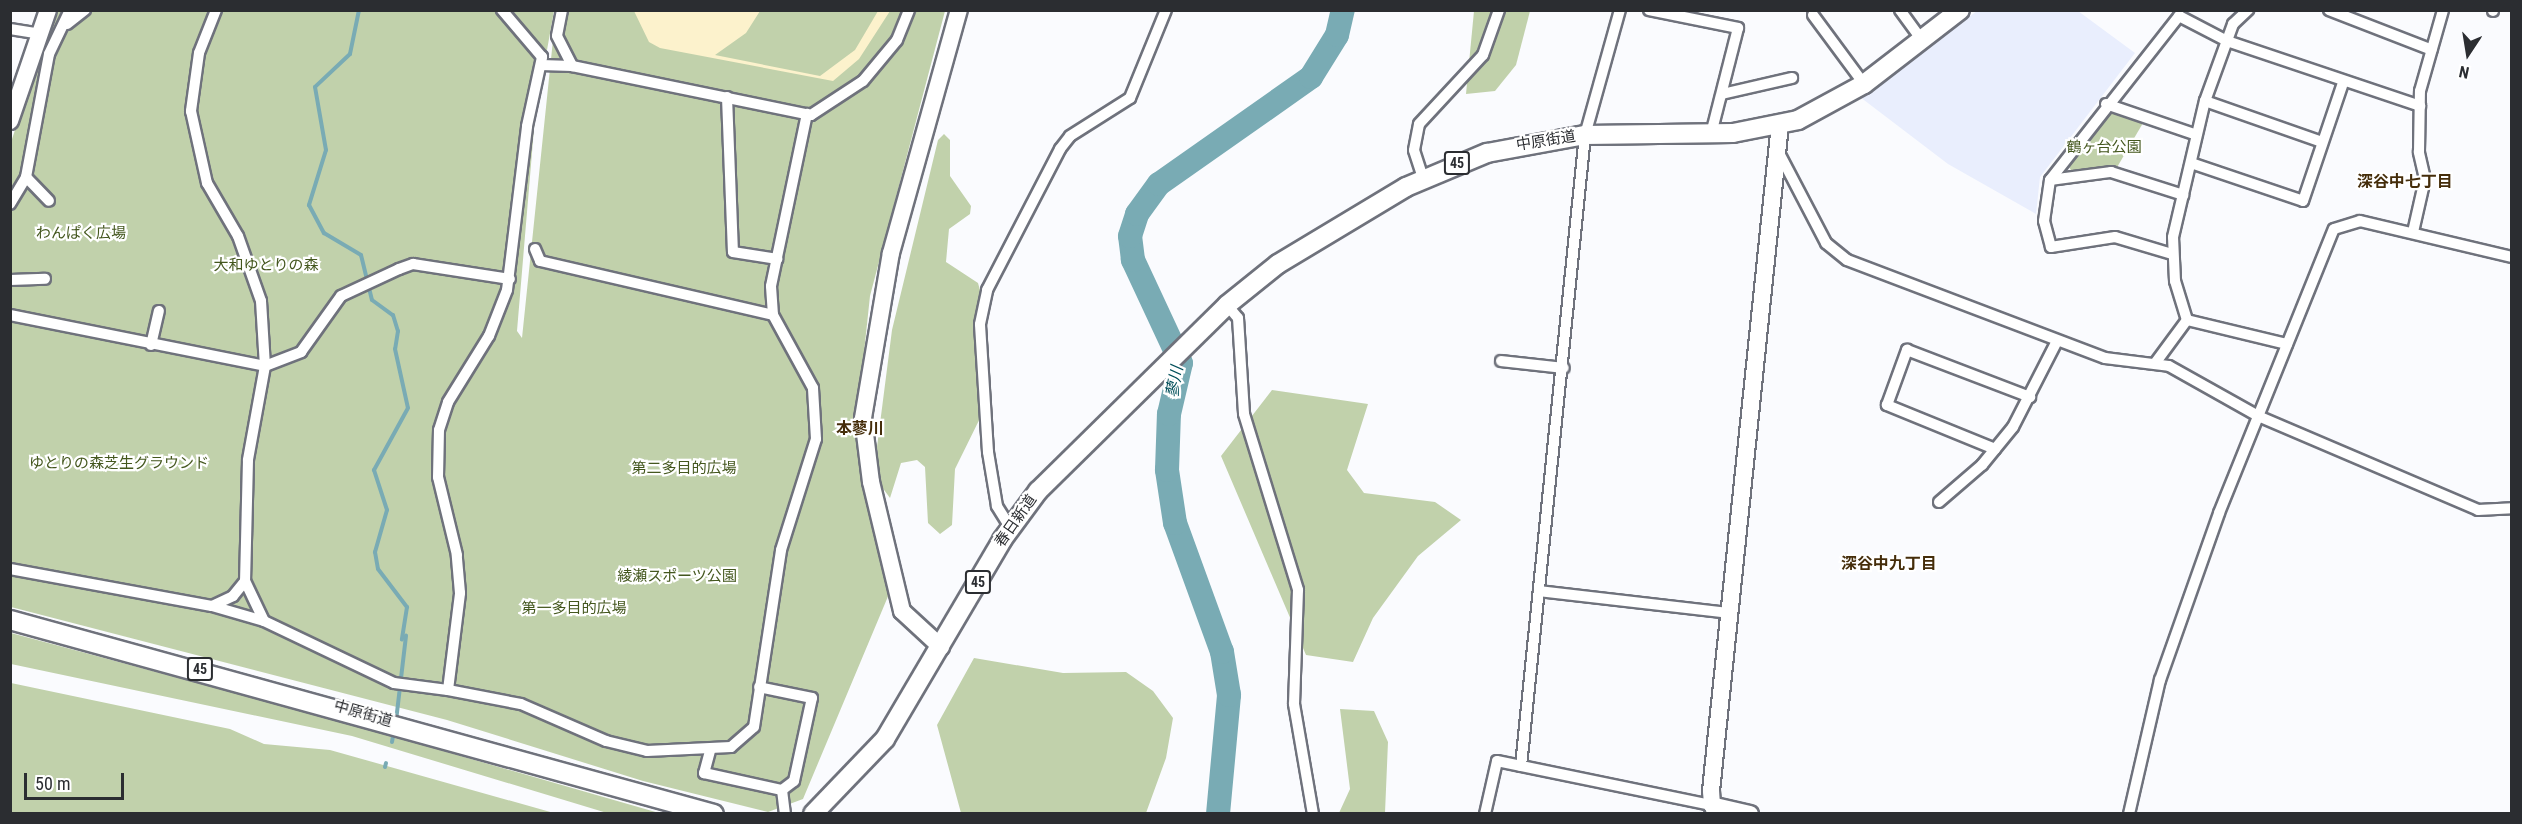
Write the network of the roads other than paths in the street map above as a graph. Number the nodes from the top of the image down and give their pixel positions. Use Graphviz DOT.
graph roads {
  1 [pos="48,10"];
  2 [pos="70,10"];
  3 [pos="86,10"];
  4 [pos="502,10"];
  5 [pos="562,10"];
  6 [pos="909,10"];
  7 [pos="958,10"];
  8 [pos="1166,10"];
  9 [pos="1499,10"];
  10 [pos="1620,10"];
  11 [pos="1649,10"];
  12 [pos="1900,10"];
  13 [pos="1960,10"];
  14 [pos="2248,10"];
  15 [pos="2329,10"];
  16 [pos="2443,10"];
  17 [pos="215,11"];
  18 [pos="1687,14"];
  19 [pos="1813,15"];
  20 [pos="10,29"];
  21 [pos="59,33"];
  22 [pos="40,34"];
  23 [pos="1922,40"];
  24 [pos="2227,41"];
  25 [pos="2432,50"];
  26 [pos="541,65"];
  27 [pos="572,66"];
  28 [pos="1792,78"];
  29 [pos="2343,83"];
  30 [pos="1864,84"];
  31 [pos="1722,93"];
  32 [pos="727,97"];
  33 [pos="2205,101"];
  34 [pos="2106,104"];
  35 [pos="825,106"];
  36 [pos="2420,106"];
  37 [pos="840,110"];
  38 [pos="807,114"];
  39 [pos="10,121"];
  40 [pos="1780,125"];
  41 [pos="2194,134"];
  42 [pos="1585,135"];
  43 [pos="1711,135"];
  44 [pos="2322,142"];
  45 [pos="1778,151"];
  46 [pos="2191,163"];
  47 [pos="26,177"];
  48 [pos="1423,178"];
  49 [pos="2050,180"];
  50 [pos="2183,195"];
  51 [pos="49,201"];
  52 [pos="10,204"];
  53 [pos="2413,232"];
  54 [pos="535,249"];
  55 [pos="2172,254"];
  56 [pos="2511,257"];
  57 [pos="777,259"];
  58 [pos="45,279"];
  59 [pos="510,279"];
  60 [pos="10,280"];
  61 [pos="1227,305"];
  62 [pos="159,311"];
  63 [pos="10,315"];
  64 [pos="773,315"];
  65 [pos="2187,320"];
  66 [pos="2057,340"];
  67 [pos="2287,344"];
  68 [pos="151,345"];
  69 [pos="1501,361"];
  70 [pos="2156,362"];
  71 [pos="265,366"];
  72 [pos="1164,366"];
  73 [pos="1564,368"];
  74 [pos="2030,397"];
  75 [pos="2258,416"];
  76 [pos="1995,449"];
  77 [pos="1939,502"];
  78 [pos="2511,508"];
  79 [pos="1010,527"];
  80 [pos="10,569"];
  81 [pos="245,581"];
  82 [pos="1539,591"];
  83 [pos="212,606"];
  84 [pos="1730,613"];
  85 [pos="10,620"];
  86 [pos="264,621"];
  87 [pos="941,647"];
  88 [pos="759,687"];
  89 [pos="448,690"];
  90 [pos="710,751"];
  91 [pos="1521,766"];
  92 [pos="782,790"];
  93 [pos="1712,809"];
  94 [pos="714,813"];
  95 [pos="785,813"];
  96 [pos="813,813"];
  97 [pos="1313,813"];
  98 [pos="1485,813"];
  99 [pos="1750,813"];
  100 [pos="2129,813"];
  1 -- 22 [label="street"];
  2 -- 21 [label="street"];
  3 -- 21 [label="street"];
  4 -- 26 [label="street"];
  5 -- 27 [label="street"];
  6 -- 35 [label="street"];
  7 -- 87 [label="street"];
  8 -- 79 [label="street"];
  9 -- 48 [label="street"];
  10 -- 42 [label="street"];
  11 -- 18 [label="street"];
  12 -- 23 [label="street"];
  13 -- 23 [label="main road, 中原街道 / 45"];
  14 -- 24 [label="street"];
  15 -- 25 [label="street"];
  16 -- 25 [label="street"];
  17 -- 71 [label="street"];
  18 -- 31 [label="street"];
  19 -- 30 [label="street"];
  20 -- 22 [label="street"];
  21 -- 47 [label="street"];
  22 -- 39 [label="street"];
  23 -- 30 [label="main road, 中原街道 / 45"];
  24 -- 29 [label="street"];
  24 -- 33 [label="street"];
  24 -- 34 [label="street"];
  25 -- 36 [label="street"];
  26 -- 27 [label="street"];
  26 -- 59 [label="street"];
  27 -- 32 [label="street"];
  28 -- 31 [label="street"];
  29 -- 36 [label="street"];
  29 -- 44 [label="street"];
  30 -- 40 [label="main road, 中原街道 / 45"];
  31 -- 43 [label="street"];
  32 -- 38 [label="street"];
  32 -- 57 [label="street"];
  33 -- 41 [label="street"];
  33 -- 44 [label="street"];
  34 -- 41 [label="street"];
  34 -- 49 [label="street"];
  35 -- 37 [label="street"];
  35 -- 38 [label="street"];
  36 -- 53 [label="street"];
  38 -- 57 [label="street"];
  40 -- 43 [label="main road, 中原街道 / 45"];
  40 -- 45 [label="street"];
  41 -- 46 [label="street"];
  42 -- 43 [label="main road, 中原街道 / 45"];
  42 -- 48 [label="main road, 中原街道 / 45"];
  42 -- 73 [label="street"];
  44 -- 46 [label="street"];
  45 -- 66 [label="street"];
  45 -- 84 [label="street"];
  46 -- 50 [label="street"];
  47 -- 51 [label="street"];
  47 -- 52 [label="street"];
  48 -- 61 [label="main road, 中原街道 / 45"];
  49 -- 50 [label="street"];
  49 -- 55 [label="street"];
  50 -- 55 [label="street"];
  53 -- 56 [label="street"];
  53 -- 67 [label="street"];
  54 -- 64 [label="street"];
  55 -- 65 [label="street"];
  57 -- 64 [label="street"];
  58 -- 60 [label="street"];
  59 -- 71 [label="street"];
  59 -- 89 [label="street"];
  61 -- 72 [label="main road, 中原街道 / 45"];
  61 -- 97 [label="street"];
  62 -- 68 [label="street"];
  63 -- 68 [label="street"];
  64 -- 88 [label="street"];
  65 -- 67 [label="street"];
  65 -- 70 [label="street"];
  66 -- 70 [label="street"];
  66 -- 74 [label="street"];
  67 -- 75 [label="street"];
  68 -- 71 [label="street"];
  69 -- 73 [label="street"];
  70 -- 75 [label="street"];
  71 -- 81 [label="street"];
  72 -- 79 [label="main road, 春日新道 / 45"];
  73 -- 82 [label="street"];
  74 -- 76 [label="street"];
  74 -- 76 [label="street"];
  75 -- 78 [label="street"];
  75 -- 100 [label="street"];
  76 -- 77 [label="street"];
  79 -- 87 [label="main road, 春日新道 / 45"];
  80 -- 83 [label="street"];
  81 -- 83 [label="street"];
  81 -- 86 [label="street"];
  82 -- 84 [label="street"];
  82 -- 91 [label="street"];
  83 -- 86 [label="street"];
  84 -- 93 [label="street"];
  85 -- 94 [label="main road, 中原街道 / 45"];
  86 -- 89 [label="street"];
  87 -- 96 [label="main road, 春日新道 / 45"];
  88 -- 90 [label="street"];
  88 -- 92 [label="street"];
  89 -- 90 [label="street"];
  90 -- 92 [label="street"];
  91 -- 93 [label="street"];
  91 -- 98 [label="street"];
  92 -- 95 [label="street"];
  93 -- 99 [label="street"];
}
